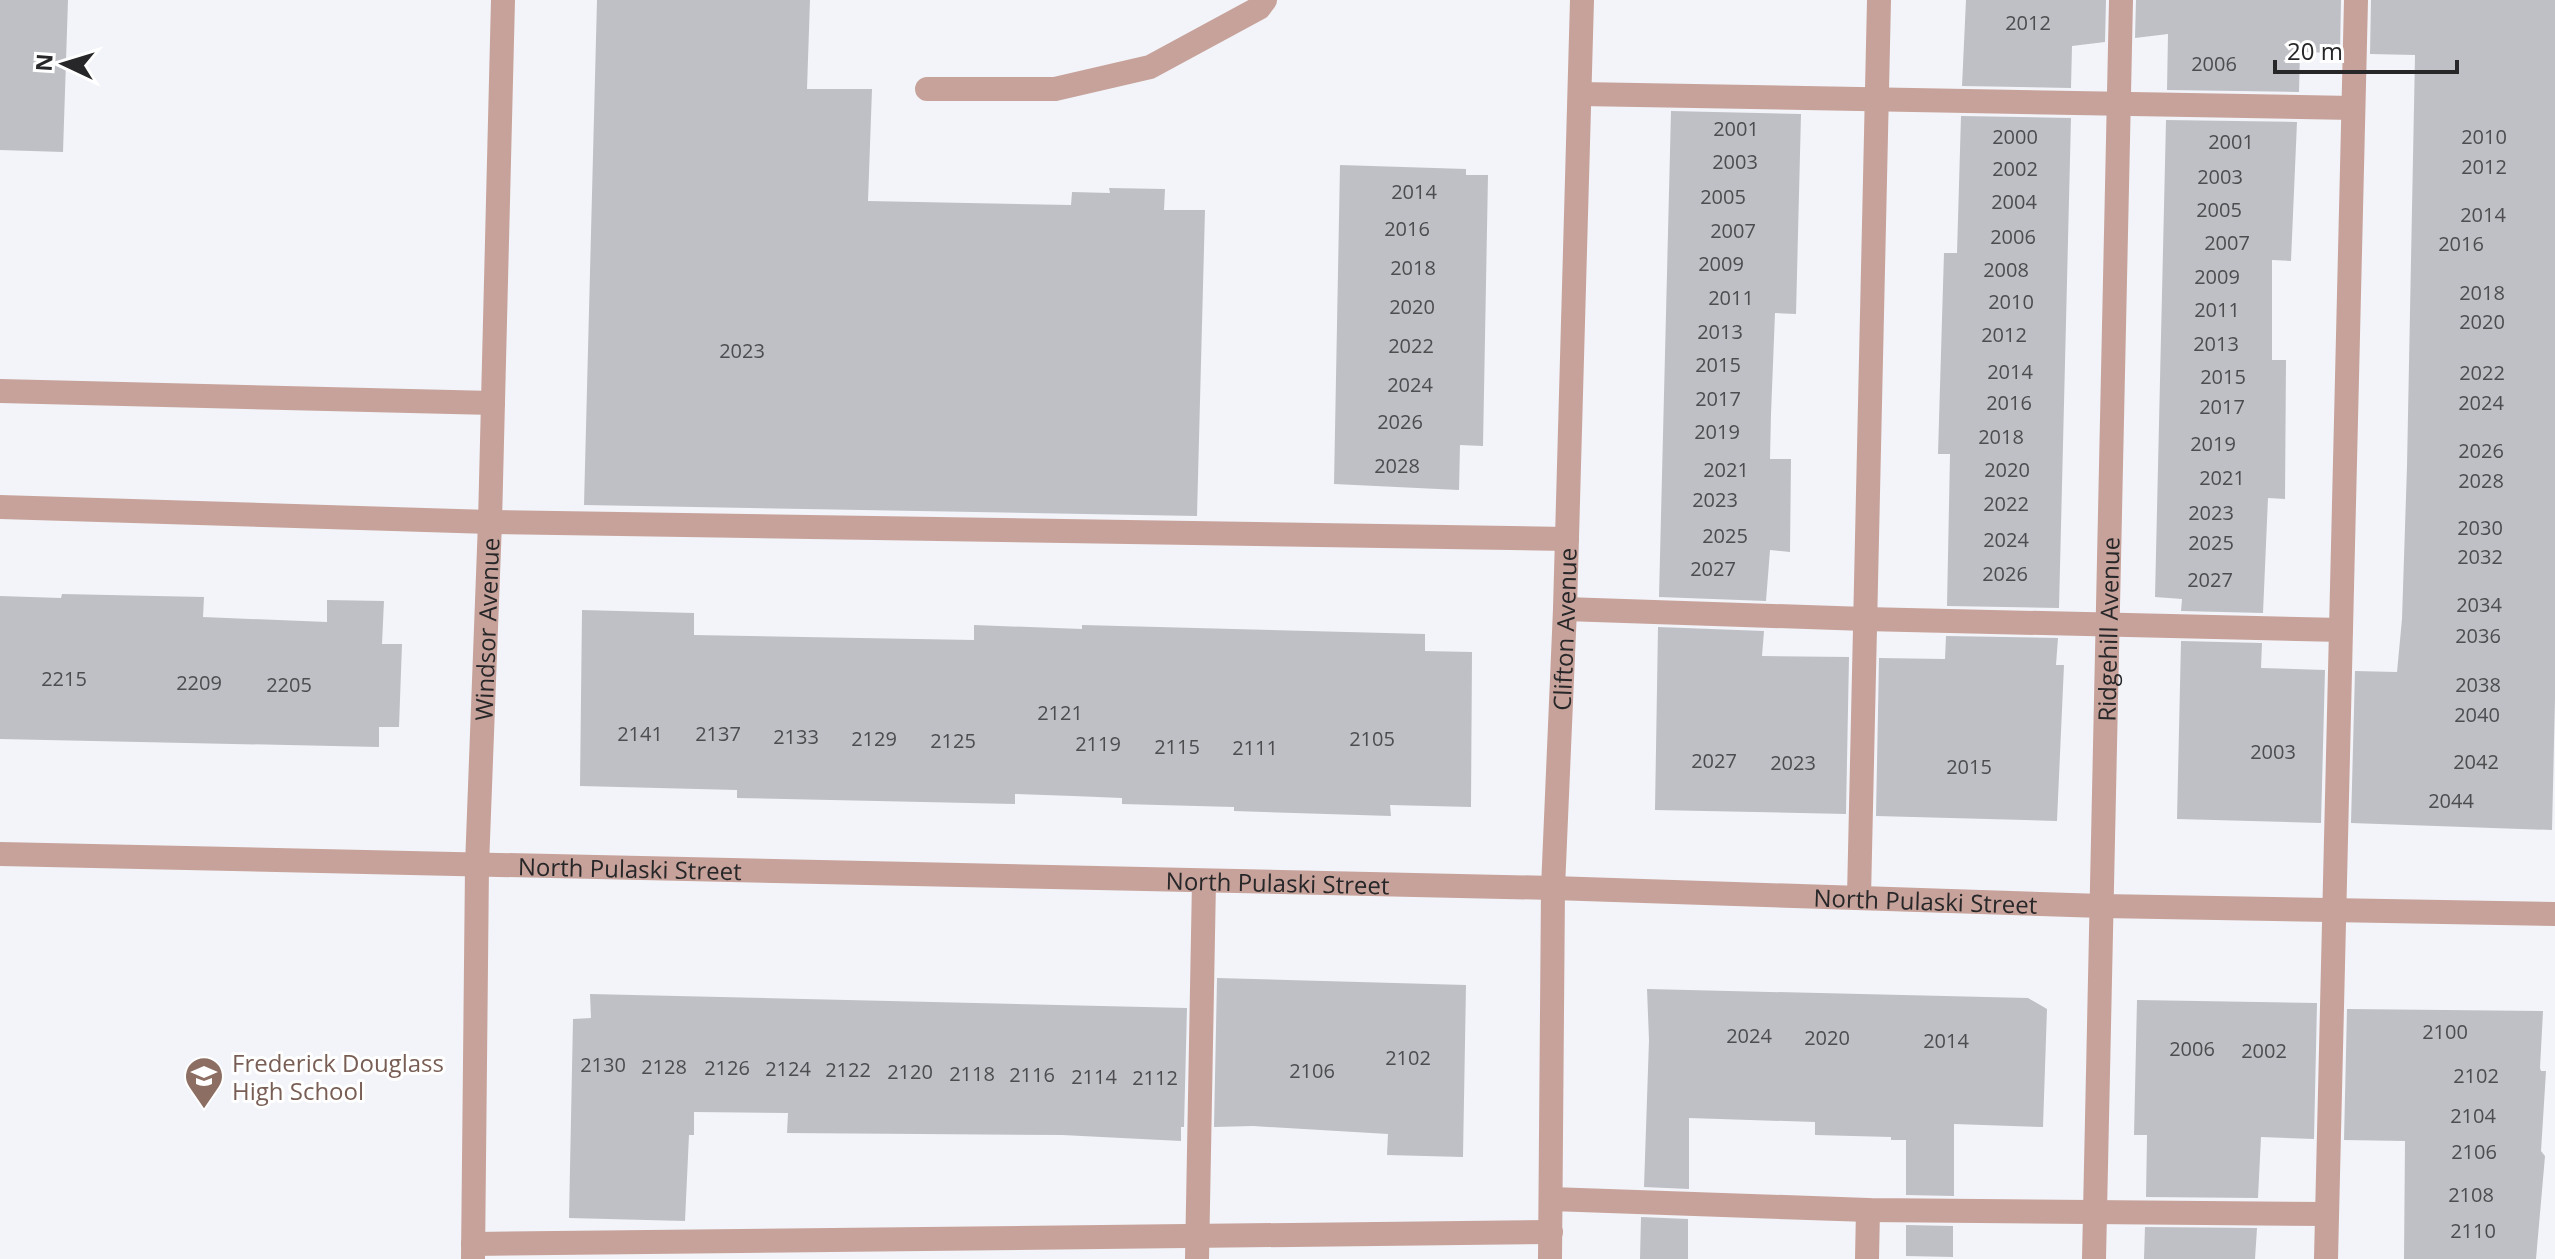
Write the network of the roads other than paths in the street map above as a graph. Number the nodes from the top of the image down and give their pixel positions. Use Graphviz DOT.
graph roads {
  1 [pos="503,0"];
  2 [pos="1265,0"];
  3 [pos="1582,0"];
  4 [pos="1879,0"];
  5 [pos="2121,0"];
  6 [pos="2356,0"];
  7 [pos="927,89"];
  8 [pos="1580,94"];
  9 [pos="1876,101"];
  10 [pos="2118,106"];
  11 [pos="2353,108"];
  12 [pos="0,391"];
  13 [pos="493,403"];
  14 [pos="0,507"];
  15 [pos="490,522"];
  16 [pos="1567,539"];
  17 [pos="1565,609"];
  18 [pos="1865,619"];
  19 [pos="2107,625"];
  20 [pos="2341,630"];
  21 [pos="0,854"];
  22 [pos="477,866"];
  23 [pos="1204,881"];
  24 [pos="1553,888"];
  25 [pos="1859,897"];
  26 [pos="2102,906"];
  27 [pos="2333,909"];
  28 [pos="2555,914"];
  29 [pos="1551,1199"];
  30 [pos="1868,1210"];
  31 [pos="2095,1212"];
  32 [pos="2327,1214"];
  33 [pos="1551,1232"];
  34 [pos="1197,1248"];
  35 [pos="838,1250"];
  36 [pos="473,1252"];
  37 [pos="1550,1259"];
  38 [pos="1867,1259"];
  39 [pos="2094,1259"];
  40 [pos="2326,1259"];
  1 -- 13 [label="street, Windsor Avenue"];
  2 -- 7 [label="street"];
  3 -- 8 [label="street, Clifton Avenue"];
  4 -- 9 [label="street"];
  5 -- 10 [label="street, Ridgehill Avenue"];
  6 -- 11 [label="street"];
  8 -- 9 [label="street"];
  8 -- 16 [label="street, Clifton Avenue"];
  9 -- 10 [label="street"];
  9 -- 18 [label="street"];
  10 -- 11 [label="street"];
  10 -- 19 [label="street, Ridgehill Avenue"];
  11 -- 20 [label="street"];
  12 -- 13 [label="street"];
  13 -- 15 [label="street, Windsor Avenue"];
  14 -- 15 [label="street"];
  15 -- 16 [label="street"];
  15 -- 22 [label="street, Windsor Avenue"];
  16 -- 17 [label="street, Clifton Avenue"];
  17 -- 18 [label="street"];
  17 -- 24 [label="street, Clifton Avenue"];
  18 -- 19 [label="street"];
  18 -- 25 [label="street"];
  19 -- 20 [label="street"];
  19 -- 26 [label="street, Ridgehill Avenue"];
  20 -- 27 [label="street"];
  21 -- 22 [label="street, North Pulaski Street"];
  22 -- 23 [label="street, North Pulaski Street"];
  22 -- 36 [label="street, Windsor Avenue"];
  23 -- 24 [label="street, North Pulaski Street"];
  23 -- 34 [label="street"];
  24 -- 25 [label="street, North Pulaski Street"];
  24 -- 29 [label="street, Clifton Avenue"];
  25 -- 26 [label="street, North Pulaski Street"];
  26 -- 27 [label="street, North Pulaski Street"];
  26 -- 31 [label="street, Ridgehill Avenue"];
  27 -- 28 [label="street, North Pulaski Street"];
  27 -- 32 [label="street"];
  29 -- 30 [label="street"];
  29 -- 33 [label="street, Clifton Avenue"];
  30 -- 31 [label="street"];
  30 -- 38 [label="street"];
  31 -- 32 [label="street"];
  31 -- 39 [label="street, Ridgehill Avenue"];
  32 -- 40 [label="street"];
  33 -- 34 [label="street"];
  33 -- 37 [label="street, Clifton Avenue"];
  34 -- 35 [label="street"];
  35 -- 36 [label="street"];
}
